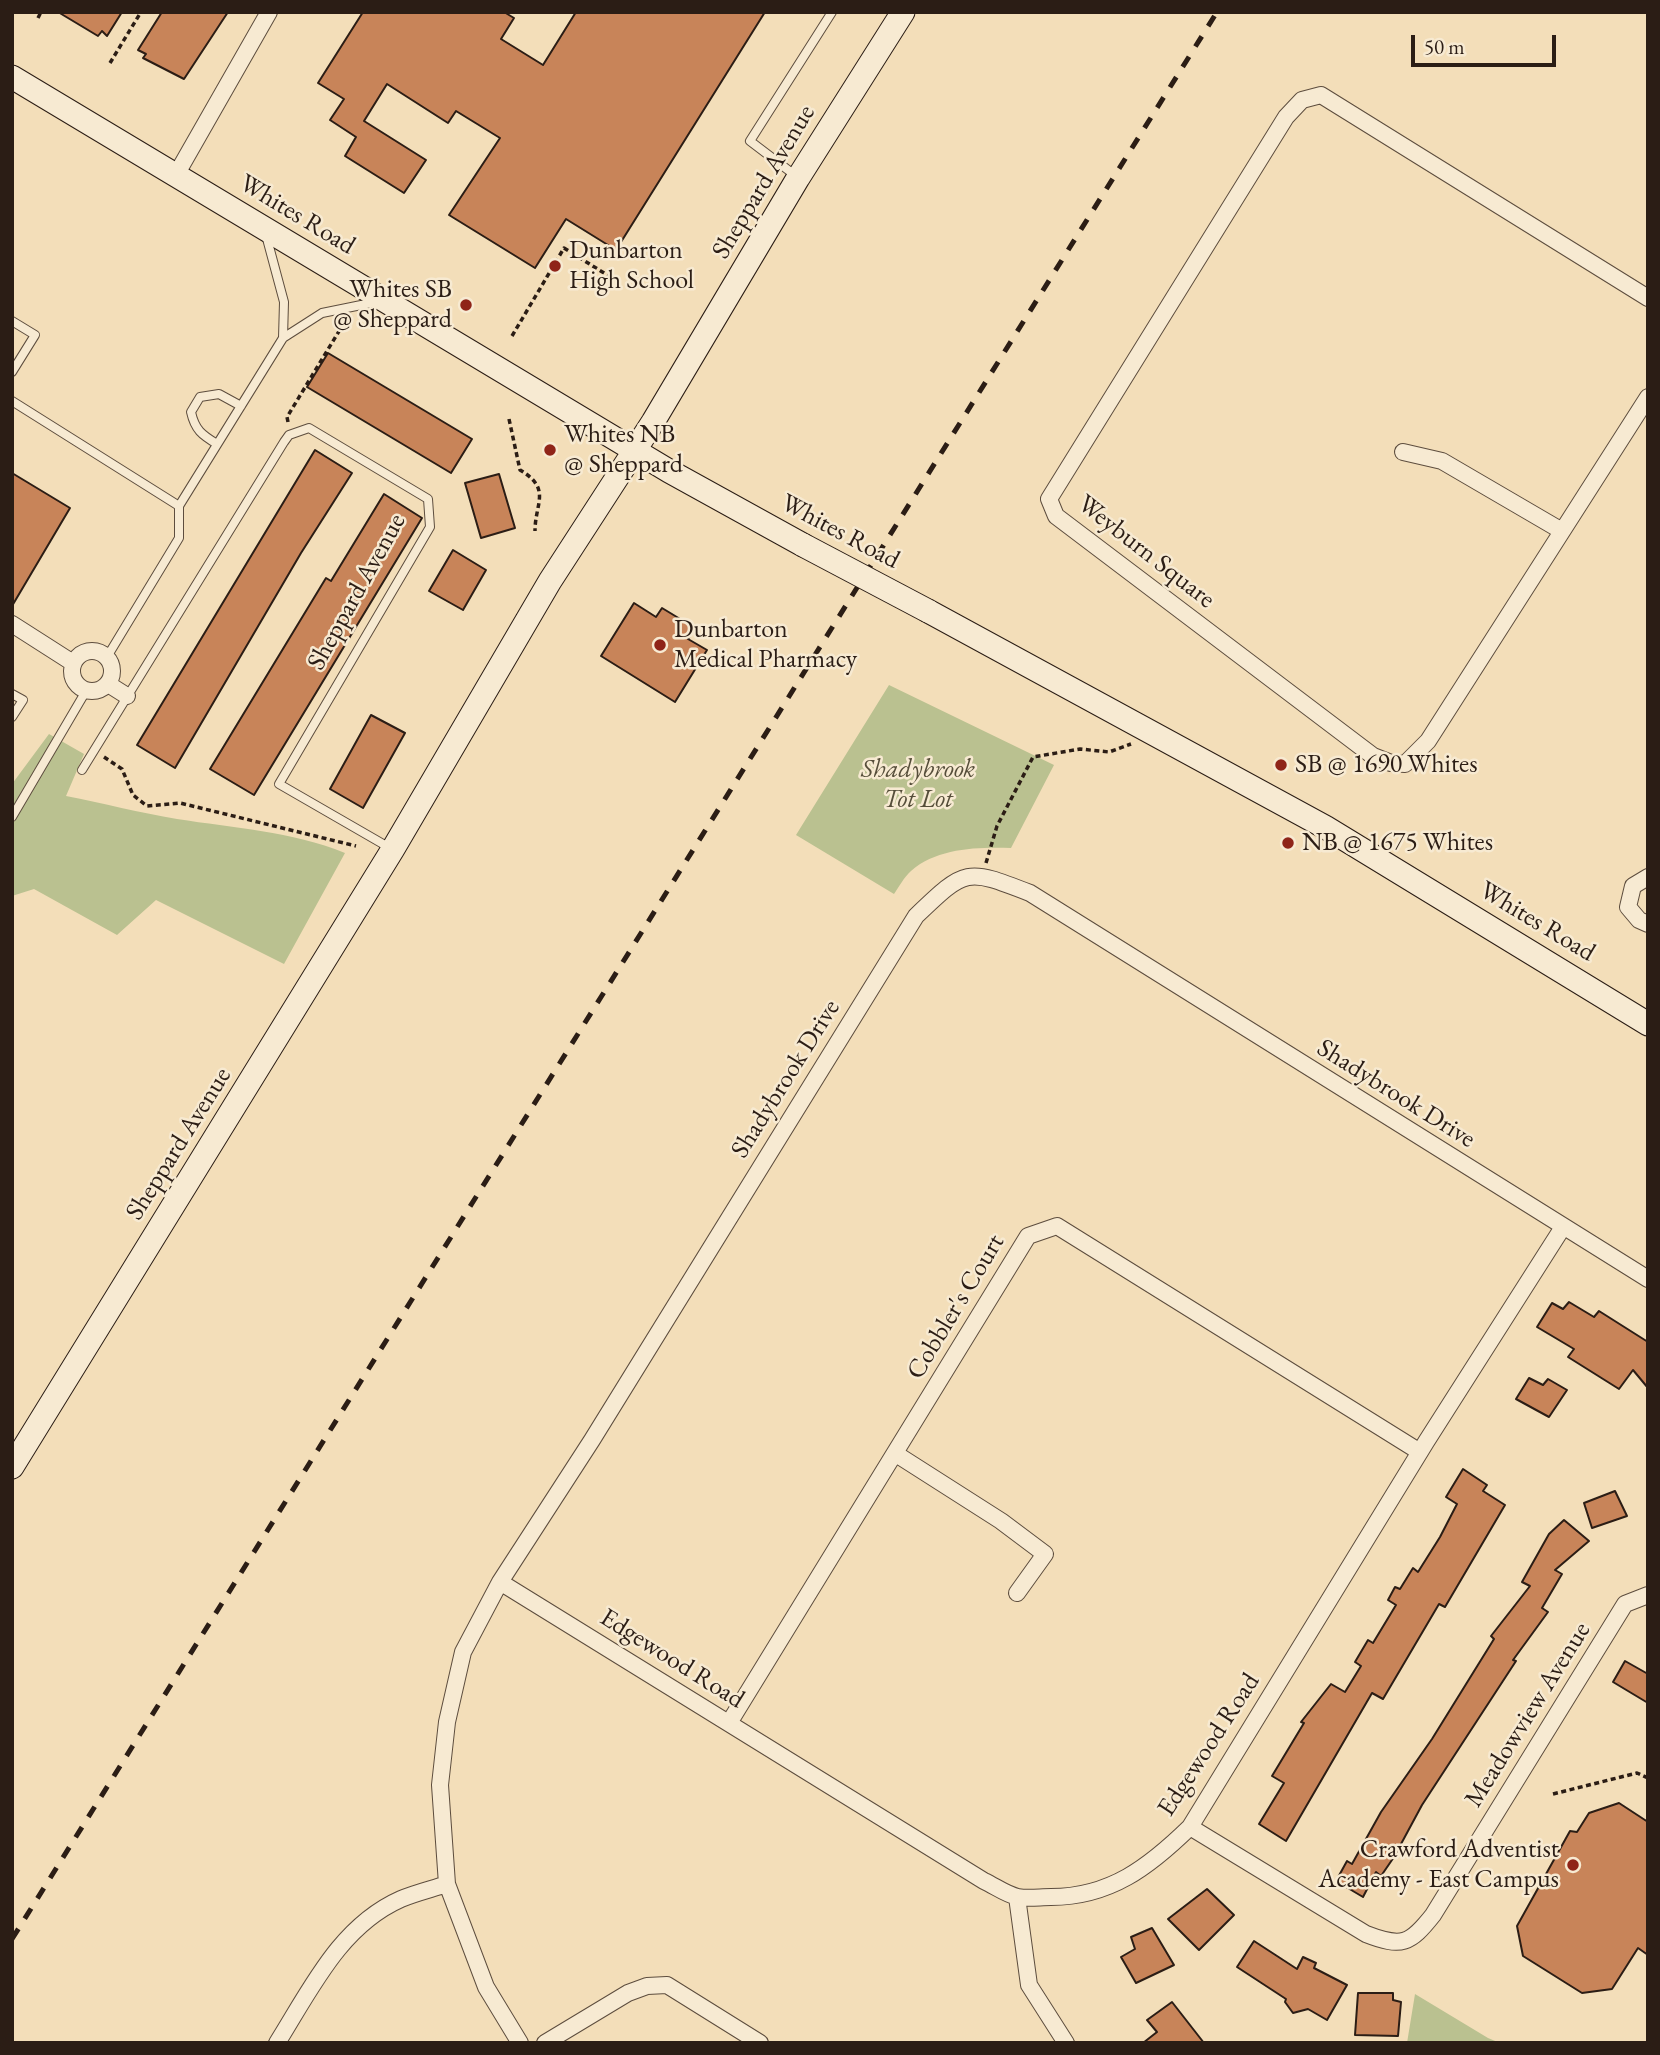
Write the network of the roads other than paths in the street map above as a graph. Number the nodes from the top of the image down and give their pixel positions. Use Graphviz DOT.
graph roads {
  1 [pos="269,12"];
  2 [pos="832,12"];
  3 [pos="903,12"];
  4 [pos="12,77"];
  5 [pos="176,175"];
  6 [pos="798,178"];
  7 [pos="264,228"];
  8 [pos="1648,298"];
  9 [pos="384,300"];
  10 [pos="12,321"];
  11 [pos="283,338"];
  12 [pos="12,372"];
  13 [pos="1648,397"];
  14 [pos="12,401"];
  15 [pos="242,406"];
  16 [pos="218,444"];
  17 [pos="635,450"];
  18 [pos="1403,452"];
  19 [pos="179,506"];
  20 [pos="1562,531"];
  21 [pos="15,631"];
  22 [pos="107,657"];
  23 [pos="73,663"];
  24 [pos="108,684"];
  25 [pos="86,691"];
  26 [pos="12,694"];
  27 [pos="127,696"];
  28 [pos="12,717"];
  29 [pos="82,770"];
  30 [pos="12,817"];
  31 [pos="393,849"];
  32 [pos="1648,877"];
  33 [pos="1648,924"];
  34 [pos="1648,1024"];
  35 [pos="1563,1227"];
  36 [pos="1648,1279"];
  37 [pos="1420,1452"];
  38 [pos="896,1454"];
  39 [pos="12,1467"];
  40 [pos="500,1582"];
  41 [pos="1017,1593"];
  42 [pos="1648,1595"];
  43 [pos="729,1723"];
  44 [pos="1190,1827"];
  45 [pos="447,1884"];
  46 [pos="1017,1897"];
  47 [pos="277,2043"];
  48 [pos="520,2043"];
  49 [pos="545,2043"];
  50 [pos="760,2043"];
  51 [pos="1066,2043"];
  1 -- 5 [label="street"];
  2 -- 6 [label="lane"];
  3 -- 6 [label="main road, Sheppard Avenue"];
  4 -- 5 [label="main road, Whites Road"];
  5 -- 7 [label="main road, Whites Road"];
  6 -- 17 [label="main road, Sheppard Avenue"];
  7 -- 9 [label="main road, Whites Road"];
  7 -- 11 [label="lane"];
  8 -- 20 [label="street, Weyburn Square"];
  9 -- 11 [label="lane"];
  9 -- 17 [label="main road, Whites Road"];
  10 -- 12 [label="lane"];
  11 -- 15 [label="lane"];
  13 -- 20 [label="street, Weyburn Square"];
  14 -- 19 [label="lane"];
  15 -- 16 [label="lane"];
  15 -- 16 [label="lane"];
  16 -- 19 [label="lane"];
  17 -- 31 [label="main road, Sheppard Avenue"];
  17 -- 34 [label="main road, Whites Road, bridge"];
  18 -- 20 [label="street"];
  19 -- 22 [label="lane"];
  21 -- 23 [label="street"];
  22 -- 23 [label="street"];
  22 -- 24 [label="street"];
  23 -- 25 [label="street"];
  24 -- 25 [label="street"];
  24 -- 27 [label="street"];
  25 -- 30 [label="lane"];
  26 -- 28 [label="lane"];
  27 -- 29 [label="lane"];
  27 -- 31 [label="lane, Sheppard Avenue"];
  31 -- 39 [label="main road, Sheppard Avenue"];
  32 -- 33 [label="street"];
  35 -- 36 [label="street, Shadybrook Drive"];
  35 -- 37 [label="street, Edgewood Road"];
  35 -- 40 [label="street, Shadybrook Drive"];
  37 -- 38 [label="street, Cobbler's Court"];
  37 -- 44 [label="street, Edgewood Road"];
  38 -- 41 [label="street"];
  38 -- 43 [label="street, Cobbler's Court"];
  40 -- 43 [label="street, Edgewood Road"];
  40 -- 45 [label="street, Shadybrook Drive"];
  42 -- 44 [label="street, Meadowview Avenue"];
  43 -- 46 [label="street, Edgewood Road"];
  44 -- 46 [label="street, Edgewood Road"];
  45 -- 47 [label="street"];
  45 -- 48 [label="street, Shadybrook Drive"];
  46 -- 51 [label="street"];
  49 -- 50 [label="street"];
}
